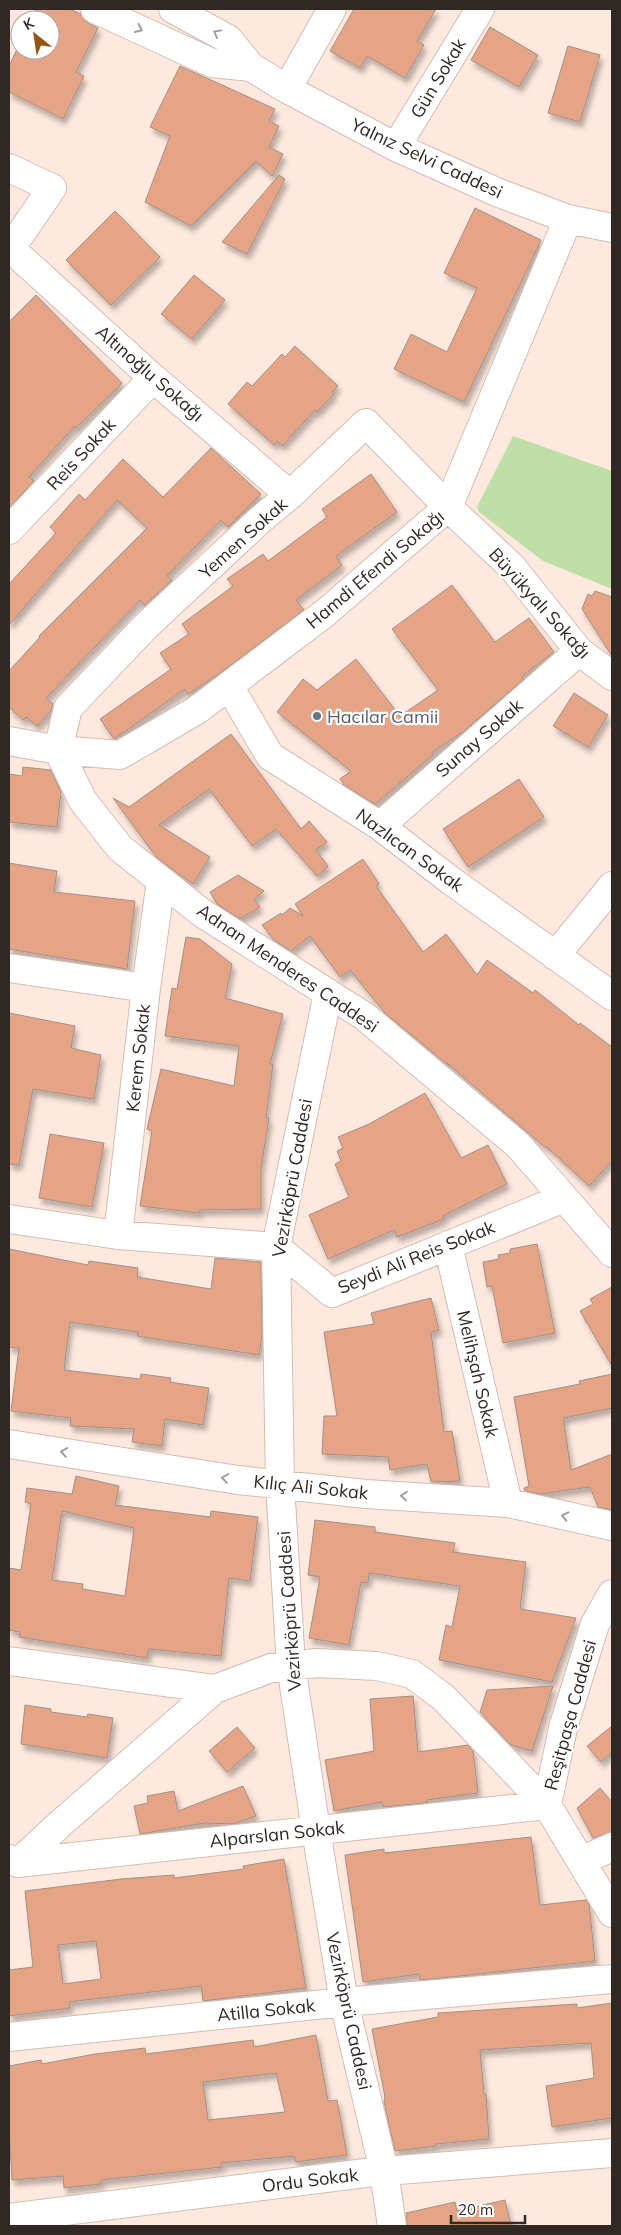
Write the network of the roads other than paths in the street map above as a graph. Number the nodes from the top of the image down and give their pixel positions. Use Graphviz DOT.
graph roads {
  1 [pos="95,9"];
  2 [pos="173,9"];
  3 [pos="332,9"];
  4 [pos="480,9"];
  5 [pos="251,67"];
  6 [pos="287,89"];
  7 [pos="396,147"];
  8 [pos="9,168"];
  9 [pos="568,219"];
  10 [pos="612,228"];
  11 [pos="10,250"];
  12 [pos="153,378"];
  13 [pos="290,495"];
  14 [pos="448,507"];
  15 [pos="9,530"];
  16 [pos="579,651"];
  17 [pos="612,676"];
  18 [pos="229,686"];
  19 [pos="9,741"];
  20 [pos="58,750"];
  21 [pos="380,826"];
  22 [pos="161,881"];
  23 [pos="612,886"];
  24 [pos="554,956"];
  25 [pos="9,968"];
  26 [pos="146,988"];
  27 [pos="328,993"];
  28 [pos="612,996"];
  29 [pos="564,1198"];
  30 [pos="9,1219"];
  31 [pos="118,1235"];
  32 [pos="448,1245"];
  33 [pos="276,1247"];
  34 [pos="612,1253"];
  35 [pos="9,1444"];
  36 [pos="280,1484"];
  37 [pos="508,1503"];
  38 [pos="612,1526"];
  39 [pos="612,1594"];
  40 [pos="9,1661"];
  41 [pos="291,1666"];
  42 [pos="215,1689"];
  43 [pos="547,1805"];
  44 [pos="316,1830"];
  45 [pos="612,1847"];
  46 [pos="13,1861"];
  47 [pos="581,1861"];
  48 [pos="612,1912"];
  49 [pos="612,1979"];
  50 [pos="344,2002"];
  51 [pos="9,2037"];
  52 [pos="612,2153"];
  53 [pos="384,2170"];
  54 [pos="9,2218"];
  55 [pos="392,2226"];
  1 -- 5 [label="street, Yalnız Selvi Caddesi, one-way"];
  5 -- 2 [label="street, Yalnız Selvi Caddesi, one-way"];
  3 -- 6 [label="street"];
  4 -- 7 [label="street, Gün Sokak"];
  5 -- 6 [label="street, Yalnız Selvi Caddesi"];
  6 -- 7 [label="street, Yalnız Selvi Caddesi"];
  7 -- 9 [label="street, Yalnız Selvi Caddesi"];
  8 -- 11 [label="street"];
  9 -- 10 [label="street, Yalnız Selvi Caddesi"];
  9 -- 14 [label="street, Hamdi Efendi Sokağı"];
  11 -- 12 [label="street, Altınoğlu Sokağı"];
  12 -- 13 [label="street, Altınoğlu Sokağı"];
  12 -- 15 [label="street, Reis Sokak"];
  13 -- 14 [label="street, Yemen Sokak"];
  13 -- 20 [label="street, Yemen Sokak"];
  14 -- 16 [label="street, Büyükyalı Sokağı"];
  14 -- 18 [label="street, Hamdi Efendi Sokağı"];
  16 -- 17 [label="street, Büyükyalı Sokağı"];
  16 -- 21 [label="street, Sunay Sokak"];
  18 -- 20 [label="street, Hamdi Efendi Sokağı"];
  18 -- 21 [label="street, Nazlıcan Sokak"];
  19 -- 20 [label="street"];
  20 -- 22 [label="street, Adnan Menderes Caddesi"];
  21 -- 24 [label="street, Nazlıcan Sokak"];
  22 -- 26 [label="street, Kerem Sokak"];
  22 -- 27 [label="street, Adnan Menderes Caddesi"];
  23 -- 24 [label="street"];
  24 -- 28 [label="street, Nazlıcan Sokak"];
  25 -- 26 [label="street"];
  26 -- 31 [label="street, Kerem Sokak"];
  27 -- 29 [label="street, Adnan Menderes Caddesi"];
  27 -- 33 [label="street, Vezirköprü Caddesi"];
  29 -- 32 [label="street, Seydi Ali Reis Sokak"];
  29 -- 34 [label="street, Adnan Menderes Caddesi"];
  30 -- 31 [label="street"];
  31 -- 33 [label="street"];
  32 -- 33 [label="street, Seydi Ali Reis Sokak"];
  32 -- 37 [label="street, Melihşah Sokak"];
  33 -- 36 [label="street, Vezirköprü Caddesi"];
  36 -- 35 [label="street, Kılıç Ali Sokak, one-way"];
  37 -- 36 [label="street, Kılıç Ali Sokak, one-way"];
  36 -- 41 [label="street, Vezirköprü Caddesi"];
  38 -- 37 [label="street, Kılıç Ali Sokak, one-way"];
  39 -- 43 [label="street, Reşitpaşa Caddesi"];
  40 -- 42 [label="street"];
  41 -- 42 [label="street"];
  41 -- 43 [label="street"];
  41 -- 44 [label="street, Vezirköprü Caddesi"];
  42 -- 46 [label="street"];
  43 -- 44 [label="street, Alparslan Sokak"];
  43 -- 47 [label="street, Reşitpaşa Caddesi"];
  44 -- 46 [label="street, Alparslan Sokak"];
  44 -- 50 [label="street, Vezirköprü Caddesi"];
  45 -- 47 [label="street"];
  47 -- 48 [label="street, Reşitpaşa Caddesi"];
  49 -- 50 [label="street, Atilla Sokak"];
  50 -- 51 [label="street, Atilla Sokak"];
  50 -- 53 [label="street, Vezirköprü Caddesi"];
  52 -- 53 [label="street, Ordu Sokak"];
  53 -- 54 [label="street, Ordu Sokak"];
  53 -- 55 [label="street, Vezirköprü Caddesi"];
}
